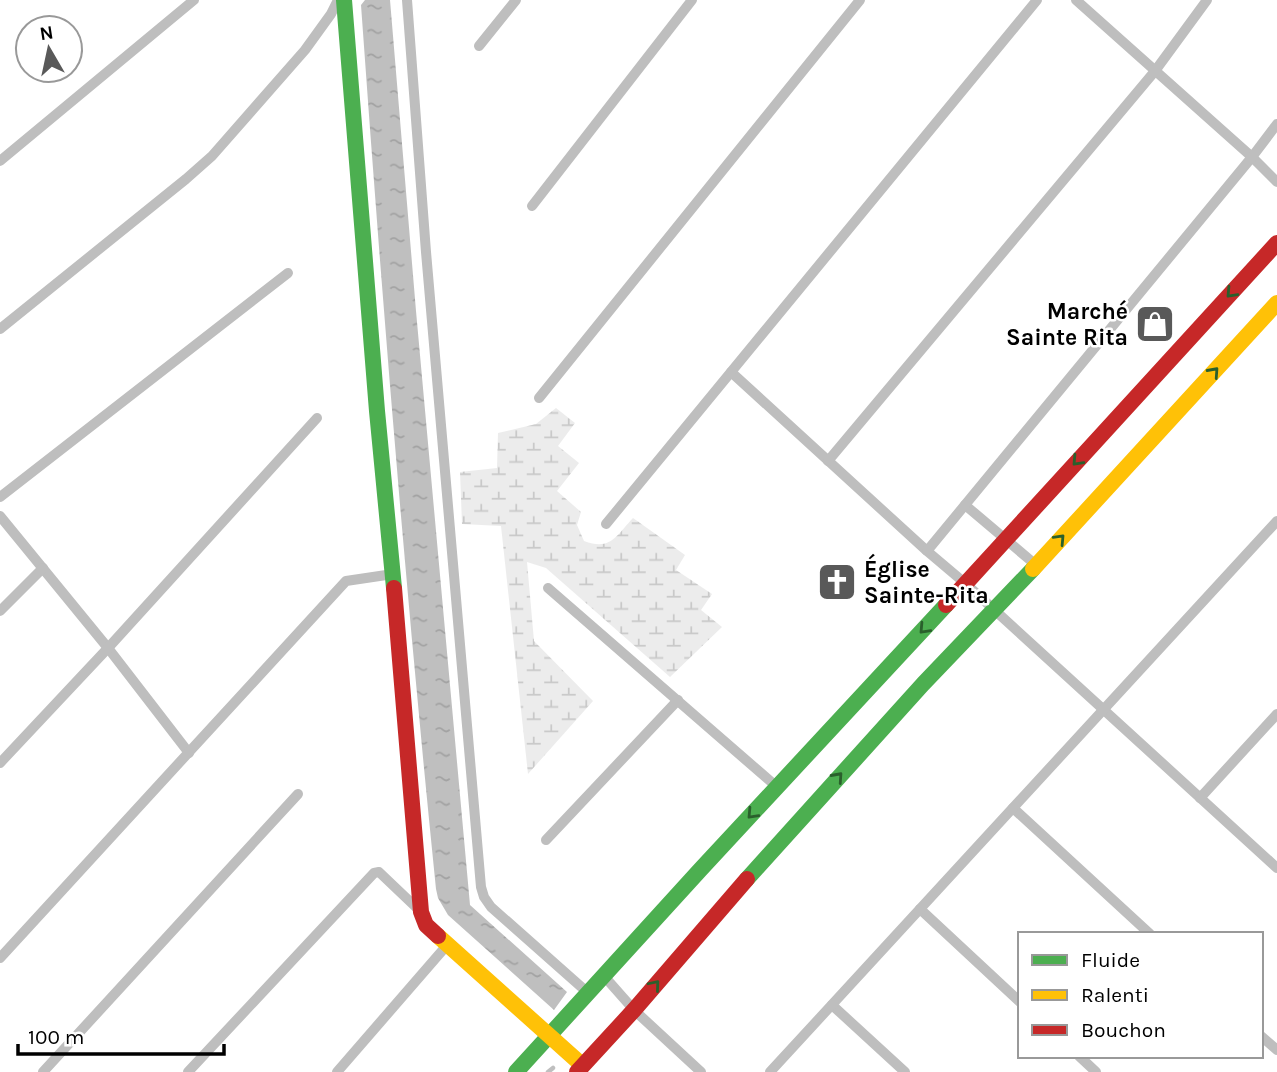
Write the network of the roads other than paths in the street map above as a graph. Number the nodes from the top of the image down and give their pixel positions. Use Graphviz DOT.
graph roads {
  1 [pos="194,0"];
  2 [pos="338,0"];
  3 [pos="344,0"];
  4 [pos="407,0"];
  5 [pos="516,0"];
  6 [pos="692,0"];
  7 [pos="860,0"];
  8 [pos="1037,0"];
  9 [pos="1076,0"];
  10 [pos="1207,0"];
  11 [pos="479,46"];
  12 [pos="1155,71"];
  13 [pos="1277,124"];
  14 [pos="1252,157"];
  15 [pos="0,161"];
  16 [pos="1277,182"];
  17 [pos="532,206"];
  18 [pos="1277,243"];
  19 [pos="288,273"];
  20 [pos="1277,303"];
  21 [pos="0,330"];
  22 [pos="731,373"];
  23 [pos="540,398"];
  24 [pos="317,418"];
  25 [pos="828,461"];
  26 [pos="0,497"];
  27 [pos="965,505"];
  28 [pos="0,516"];
  29 [pos="1277,521"];
  30 [pos="606,524"];
  31 [pos="1006,538"];
  32 [pos="927,551"];
  33 [pos="1036,565"];
  34 [pos="43,568"];
  35 [pos="393,574"];
  36 [pos="966,584"];
  37 [pos="548,588"];
  38 [pos="0,611"];
  39 [pos="994,611"];
  40 [pos="108,648"];
  41 [pos="678,700"];
  42 [pos="1103,710"];
  43 [pos="1277,714"];
  44 [pos="190,753"];
  45 [pos="0,763"];
  46 [pos="777,787"];
  47 [pos="298,794"];
  48 [pos="1200,798"];
  49 [pos="1013,808"];
  50 [pos="546,840"];
  51 [pos="1277,868"];
  52 [pos="920,909"];
  53 [pos="421,912"];
  54 [pos="1148,932"];
  55 [pos="448,944"];
  56 [pos="0,958"];
  57 [pos="604,976"];
  58 [pos="587,992"];
  59 [pos="1018,1000"];
  60 [pos="832,1005"];
  61 [pos="634,1010"];
  62 [pos="550,1035"];
  63 [pos="1263,1038"];
  64 [pos="1277,1050"];
  65 [pos="1081,1058"];
  66 [pos="580,1069"];
  67 [pos="43,1072"];
  68 [pos="188,1072"];
  69 [pos="337,1072"];
  70 [pos="516,1072"];
  71 [pos="701,1072"];
  72 [pos="770,1072"];
  73 [pos="905,1072"];
  74 [pos="1096,1072"];
  1 -- 15 [label="street"];
  2 -- 21 [label="street"];
  3 -- 35 [label="street"];
  4 -- 58 [label="street"];
  5 -- 11 [label="street"];
  6 -- 17 [label="street"];
  7 -- 23 [label="street"];
  8 -- 22 [label="street"];
  9 -- 12 [label="street"];
  10 -- 12 [label="street"];
  12 -- 14 [label="street"];
  12 -- 25 [label="street"];
  13 -- 14 [label="street"];
  14 -- 16 [label="street"];
  14 -- 27 [label="street"];
  18 -- 31 [label="street, one-way"];
  19 -- 26 [label="street"];
  33 -- 20 [label="street, one-way"];
  22 -- 25 [label="street"];
  22 -- 30 [label="street"];
  24 -- 40 [label="street"];
  25 -- 32 [label="street"];
  27 -- 31 [label="street"];
  27 -- 32 [label="street"];
  28 -- 34 [label="street"];
  29 -- 42 [label="street"];
  31 -- 33 [label="street"];
  31 -- 36 [label="street"];
  32 -- 36 [label="street"];
  33 -- 39 [label="street"];
  34 -- 38 [label="street"];
  34 -- 40 [label="street"];
  35 -- 44 [label="street"];
  35 -- 53 [label="street"];
  36 -- 39 [label="street"];
  36 -- 46 [label="street, one-way"];
  37 -- 41 [label="street"];
  39 -- 42 [label="street"];
  61 -- 39 [label="street, one-way"];
  40 -- 44 [label="street"];
  40 -- 45 [label="street"];
  41 -- 46 [label="street"];
  41 -- 50 [label="street"];
  42 -- 48 [label="street"];
  42 -- 49 [label="street"];
  43 -- 48 [label="street"];
  44 -- 56 [label="street"];
  46 -- 57 [label="street, one-way"];
  47 -- 67 [label="street"];
  48 -- 51 [label="street"];
  49 -- 52 [label="street"];
  49 -- 54 [label="street"];
  52 -- 59 [label="street"];
  52 -- 60 [label="street"];
  53 -- 55 [label="street"];
  53 -- 68 [label="street"];
  55 -- 62 [label="street"];
  55 -- 69 [label="street"];
  57 -- 58 [label="street"];
  57 -- 61 [label="street"];
  58 -- 62 [label="street"];
  60 -- 72 [label="street"];
  60 -- 73 [label="street"];
  61 -- 66 [label="street"];
  61 -- 71 [label="street"];
  62 -- 66 [label="street"];
  62 -- 70 [label="street"];
  63 -- 64 [label="street"];
  65 -- 74 [label="street"];
}
